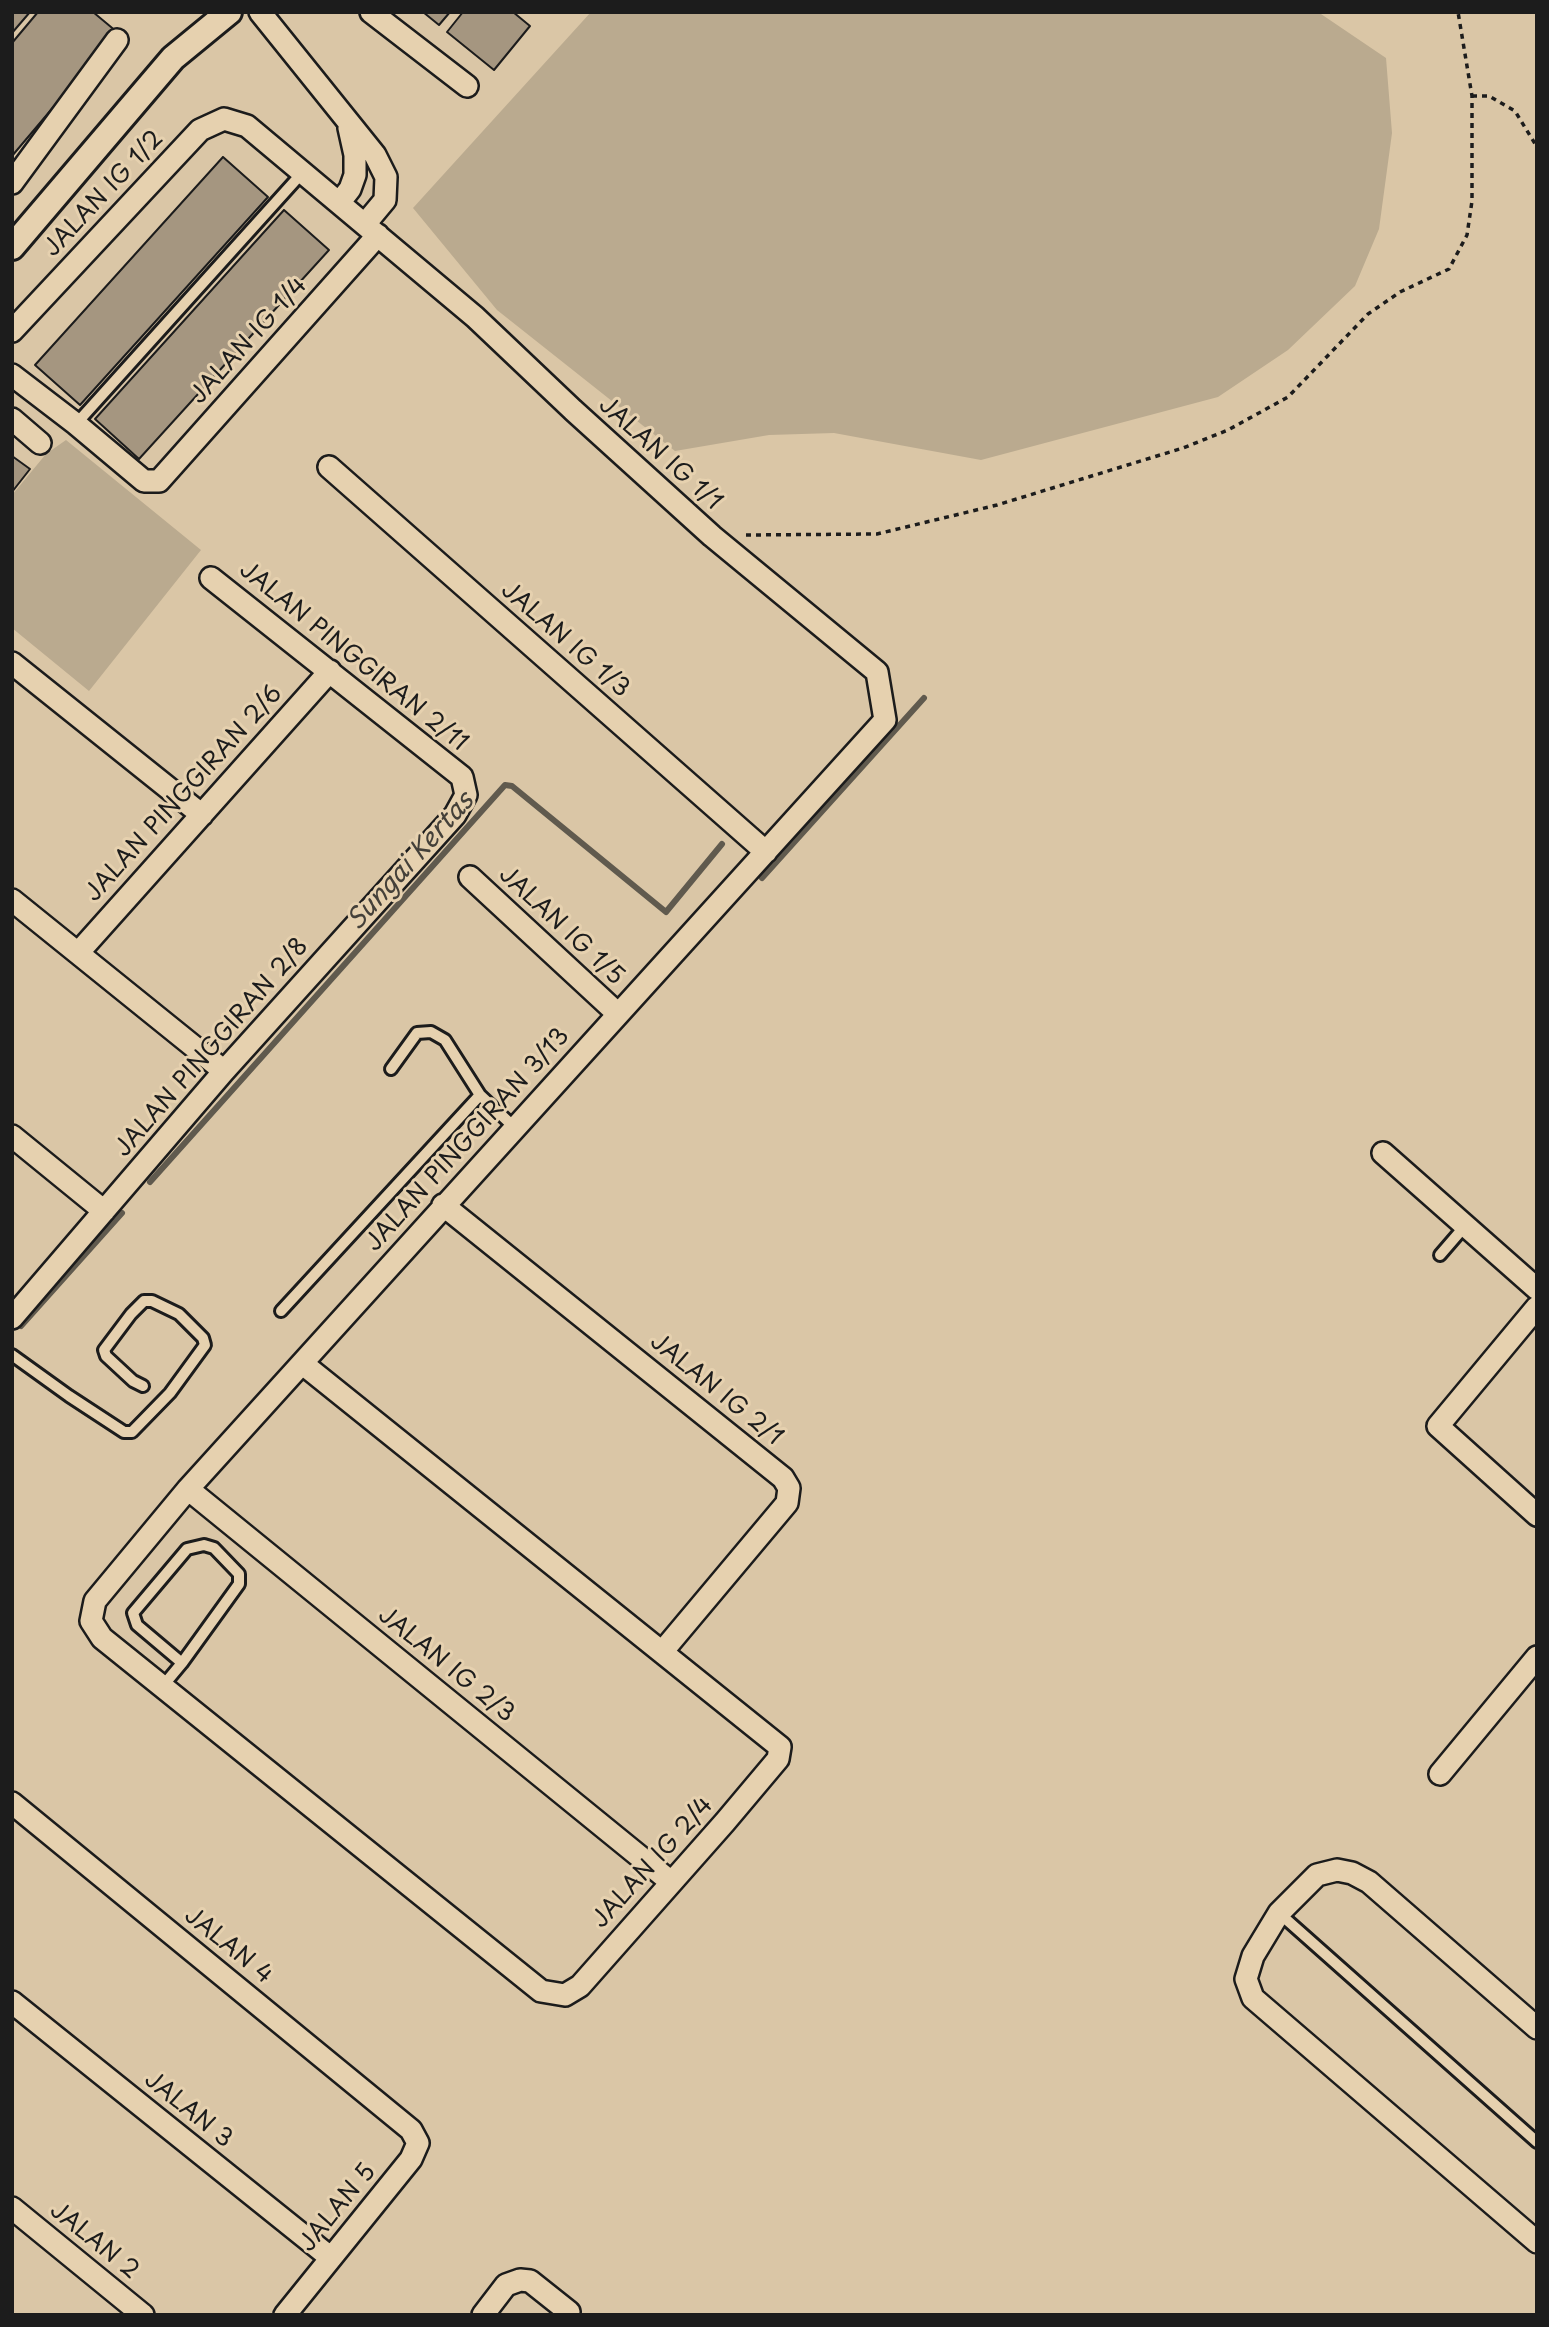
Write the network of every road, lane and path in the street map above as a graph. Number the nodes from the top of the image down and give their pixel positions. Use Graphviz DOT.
graph roads {
  1 [pos="229,12"];
  2 [pos="260,12"];
  3 [pos="371,12"];
  4 [pos="1458,12"];
  5 [pos="117,40"];
  6 [pos="467,86"];
  7 [pos="1472,96"];
  8 [pos="348,122"];
  9 [pos="247,126"];
  10 [pos="1537,147"];
  11 [pos="303,172"];
  12 [pos="12,183"];
  13 [pos="339,203"];
  14 [pos="371,230"];
  15 [pos="12,247"];
  16 [pos="12,331"];
  17 [pos="12,375"];
  18 [pos="12,419"];
  19 [pos="76,424"];
  20 [pos="40,443"];
  21 [pos="329,467"];
  22 [pos="712,536"];
  23 [pos="211,578"];
  24 [pos="12,663"];
  25 [pos="330,671"];
  26 [pos="885,720"];
  27 [pos="462,777"];
  28 [pos="202,815"];
  29 [pos="766,852"];
  30 [pos="470,877"];
  31 [pos="12,900"];
  32 [pos="78,953"];
  33 [pos="618,1014"];
  34 [pos="391,1069"];
  35 [pos="224,1071"];
  36 [pos="480,1094"];
  37 [pos="514,1127"];
  38 [pos="12,1136"];
  39 [pos="1383,1153"];
  40 [pos="443,1205"];
  41 [pos="104,1211"];
  42 [pos="1465,1226"];
  43 [pos="1440,1255"];
  44 [pos="1537,1289"];
  45 [pos="1537,1307"];
  46 [pos="281,1311"];
  47 [pos="12,1318"];
  48 [pos="12,1355"];
  49 [pos="303,1364"];
  50 [pos="143,1386"];
  51 [pos="188,1489"];
  52 [pos="1537,1515"];
  53 [pos="95,1601"];
  54 [pos="662,1652"];
  55 [pos="1537,1657"];
  56 [pos="181,1663"];
  57 [pos="162,1686"];
  58 [pos="1440,1774"];
  59 [pos="12,1803"];
  60 [pos="671,1882"];
  61 [pos="1279,1913"];
  62 [pos="12,2003"];
  63 [pos="1537,2028"];
  64 [pos="411,2130"];
  65 [pos="1537,2142"];
  66 [pos="12,2208"];
  67 [pos="1537,2242"];
  68 [pos="331,2258"];
  69 [pos="569,2312"];
  70 [pos="143,2315"];
  71 [pos="285,2315"];
  72 [pos="483,2315"];
  1 -- 15 [label="street"];
  2 -- 8 [label="street, JALAN IG 1/4"];
  3 -- 6 [label="street"];
  4 -- 7 [label="path"];
  5 -- 12 [label="street"];
  7 -- 10 [label="path"];
  7 -- 22 [label="path"];
  8 -- 13 [label="street"];
  8 -- 14 [label="street, JALAN IG 1/4"];
  9 -- 11 [label="street, JALAN IG 1/1"];
  9 -- 16 [label="street, JALAN IG 1/2"];
  11 -- 13 [label="street, JALAN IG 1/1"];
  11 -- 19 [label="lane"];
  13 -- 14 [label="street, JALAN IG 1/1"];
  14 -- 19 [label="street, JALAN IG 1/4"];
  14 -- 22 [label="street, JALAN IG 1/1"];
  17 -- 19 [label="street"];
  18 -- 20 [label="street"];
  21 -- 29 [label="street, JALAN IG 1/3"];
  22 -- 26 [label="street, JALAN IG 1/1"];
  23 -- 25 [label="street, JALAN PINGGIRAN 2/11"];
  24 -- 28 [label="street"];
  25 -- 27 [label="street, JALAN PINGGIRAN 2/11"];
  25 -- 28 [label="street, JALAN PINGGIRAN 2/6"];
  26 -- 29 [label="street, JALAN PINGGIRAN 3/13"];
  27 -- 35 [label="street, JALAN PINGGIRAN 2/8"];
  28 -- 32 [label="street, JALAN PINGGIRAN 2/6"];
  29 -- 33 [label="street, JALAN PINGGIRAN 3/13"];
  30 -- 33 [label="street, JALAN IG 1/5"];
  31 -- 32 [label="street"];
  32 -- 35 [label="street"];
  33 -- 37 [label="street, JALAN PINGGIRAN 3/13"];
  34 -- 36 [label="lane"];
  35 -- 41 [label="street, JALAN PINGGIRAN 2/8"];
  36 -- 37 [label="lane"];
  36 -- 46 [label="lane"];
  37 -- 40 [label="street, JALAN PINGGIRAN 3/13"];
  38 -- 41 [label="street"];
  39 -- 42 [label="street"];
  40 -- 49 [label="street, JALAN PINGGIRAN 3/13"];
  40 -- 54 [label="street, JALAN IG 2/1"];
  41 -- 47 [label="street, JALAN PINGGIRAN 2/8"];
  42 -- 43 [label="lane"];
  42 -- 44 [label="street"];
  45 -- 52 [label="street"];
  48 -- 50 [label="lane"];
  49 -- 51 [label="street, JALAN PINGGIRAN 3/13"];
  49 -- 54 [label="street, JALAN IG 2/4"];
  51 -- 53 [label="street, JALAN PINGGIRAN 3/13"];
  51 -- 60 [label="street, JALAN IG 2/3"];
  53 -- 57 [label="street, JALAN IG 2/4"];
  54 -- 60 [label="street, JALAN IG 2/4"];
  55 -- 58 [label="street"];
  56 -- 56 [label="lane"];
  56 -- 57 [label="lane"];
  57 -- 60 [label="street, JALAN IG 2/4"];
  59 -- 64 [label="street, JALAN 4"];
  61 -- 63 [label="street"];
  61 -- 65 [label="lane"];
  61 -- 67 [label="street"];
  62 -- 68 [label="street, JALAN 3"];
  64 -- 68 [label="street, JALAN 5"];
  66 -- 70 [label="street, JALAN 2"];
  68 -- 71 [label="street, JALAN 5"];
  69 -- 72 [label="street"];
}
